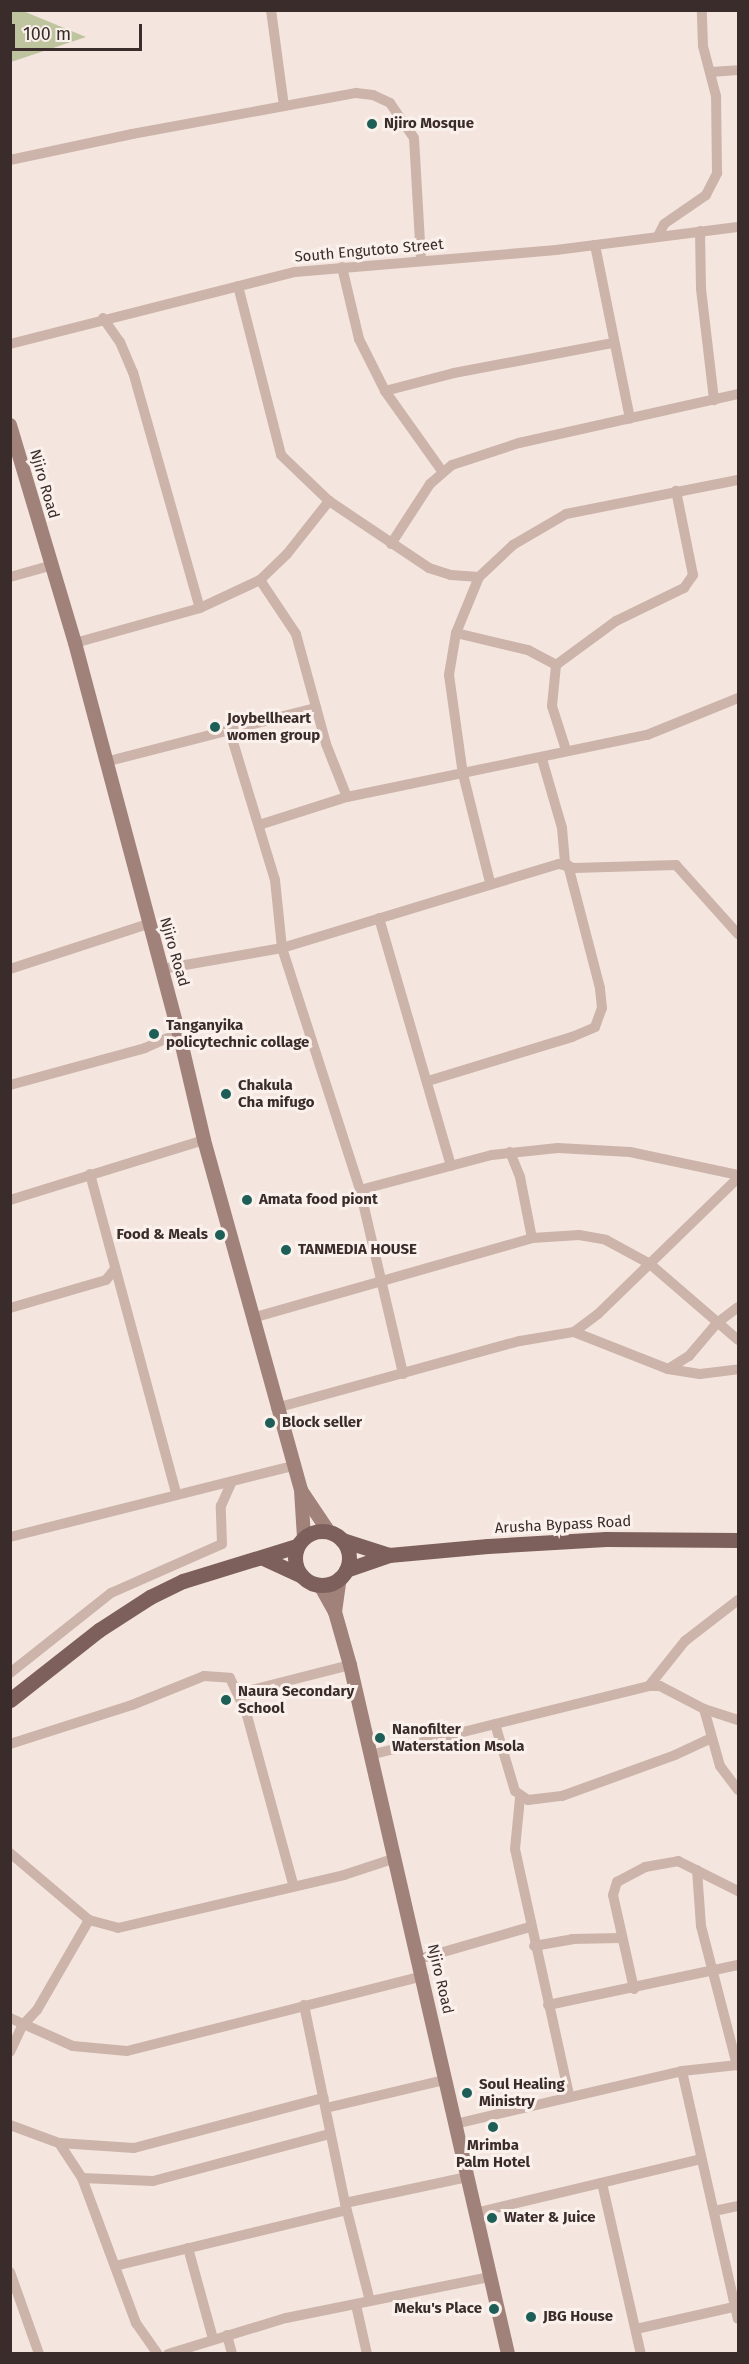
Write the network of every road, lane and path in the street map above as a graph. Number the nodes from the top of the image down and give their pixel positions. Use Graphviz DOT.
graph roads {
  1 [pos="271,10"];
  2 [pos="702,10"];
  3 [pos="738,70"];
  4 [pos="711,72"];
  5 [pos="284,106"];
  6 [pos="10,160"];
  7 [pos="738,227"];
  8 [pos="700,231"];
  9 [pos="658,236"];
  10 [pos="594,245"];
  11 [pos="421,259"];
  12 [pos="342,267"];
  13 [pos="238,286"];
  14 [pos="103,318"];
  15 [pos="613,343"];
  16 [pos="10,344"];
  17 [pos="385,391"];
  18 [pos="738,394"];
  19 [pos="714,400"];
  20 [pos="630,419"];
  21 [pos="10,425"];
  22 [pos="442,471"];
  23 [pos="738,480"];
  24 [pos="676,491"];
  25 [pos="329,501"];
  26 [pos="391,544"];
  27 [pos="53,565"];
  28 [pos="10,577"];
  29 [pos="479,577"];
  30 [pos="260,580"];
  31 [pos="200,608"];
  32 [pos="456,633"];
  33 [pos="75,642"];
  34 [pos="556,666"];
  35 [pos="738,698"];
  36 [pos="316,708"];
  37 [pos="230,732"];
  38 [pos="566,750"];
  39 [pos="542,759"];
  40 [pos="105,762"];
  41 [pos="463,774"];
  42 [pos="347,797"];
  43 [pos="259,825"];
  44 [pos="566,865"];
  45 [pos="490,882"];
  46 [pos="379,918"];
  47 [pos="148,924"];
  48 [pos="738,934"];
  49 [pos="282,948"];
  50 [pos="10,969"];
  51 [pos="162,969"];
  52 [pos="179,1033"];
  53 [pos="428,1081"];
  54 [pos="10,1085"];
  55 [pos="204,1140"];
  56 [pos="510,1152"];
  57 [pos="451,1166"];
  58 [pos="90,1174"];
  59 [pos="738,1177"];
  60 [pos="360,1190"];
  61 [pos="10,1200"];
  62 [pos="532,1238"];
  63 [pos="650,1263"];
  64 [pos="114,1270"];
  65 [pos="382,1282"];
  66 [pos="738,1307"];
  67 [pos="10,1308"];
  68 [pos="252,1318"];
  69 [pos="717,1323"];
  70 [pos="574,1332"];
  71 [pos="738,1340"];
  72 [pos="668,1369"];
  73 [pos="738,1369"];
  74 [pos="403,1374"];
  75 [pos="276,1408"];
  76 [pos="293,1466"];
  77 [pos="231,1484"];
  78 [pos="301,1490"];
  79 [pos="176,1493"];
  80 [pos="336,1536"];
  81 [pos="10,1537"];
  82 [pos="738,1539"];
  83 [pos="301,1542"];
  84 [pos="389,1555"];
  85 [pos="263,1558"];
  86 [pos="343,1574"];
  87 [pos="302,1576"];
  88 [pos="320,1585"];
  89 [pos="736,1605"];
  90 [pos="335,1612"];
  91 [pos="350,1665"];
  92 [pos="10,1673"];
  93 [pos="649,1686"];
  94 [pos="240,1693"];
  95 [pos="10,1700"];
  96 [pos="704,1709"];
  97 [pos="738,1720"];
  98 [pos="495,1724"];
  99 [pos="711,1738"];
  100 [pos="10,1744"];
  101 [pos="370,1755"];
  102 [pos="738,1790"];
  103 [pos="520,1798"];
  104 [pos="10,1853"];
  105 [pos="393,1859"];
  106 [pos="697,1870"];
  107 [pos="294,1887"];
  108 [pos="738,1891"];
  109 [pos="89,1920"];
  110 [pos="530,1927"];
  111 [pos="621,1938"];
  112 [pos="534,1946"];
  113 [pos="419,1959"];
  114 [pos="738,1965"];
  115 [pos="713,1972"];
  116 [pos="424,1976"];
  117 [pos="634,1989"];
  118 [pos="304,2006"];
  119 [pos="548,2006"];
  120 [pos="10,2018"];
  121 [pos="22,2026"];
  122 [pos="10,2052"];
  123 [pos="738,2065"];
  124 [pos="682,2070"];
  125 [pos="444,2080"];
  126 [pos="568,2095"];
  127 [pos="324,2103"];
  128 [pos="454,2124"];
  129 [pos="10,2125"];
  130 [pos="330,2134"];
  131 [pos="59,2143"];
  132 [pos="700,2159"];
  133 [pos="467,2177"];
  134 [pos="82,2178"];
  135 [pos="602,2183"];
  136 [pos="738,2206"];
  137 [pos="346,2207"];
  138 [pos="714,2211"];
  139 [pos="475,2213"];
  140 [pos="188,2248"];
  141 [pos="115,2266"];
  142 [pos="10,2272"];
  143 [pos="489,2277"];
  144 [pos="370,2301"];
  145 [pos="356,2306"];
  146 [pos="737,2307"];
  147 [pos="738,2319"];
  148 [pos="636,2329"];
  149 [pos="227,2335"];
  150 [pos="213,2339"];
  151 [pos="39,2354"];
  152 [pos="158,2354"];
  153 [pos="168,2354"];
  154 [pos="232,2354"];
  155 [pos="367,2354"];
  156 [pos="508,2354"];
  157 [pos="641,2354"];
  1 -- 5 [label="street"];
  2 -- 4 [label="street"];
  3 -- 4 [label="street"];
  4 -- 9 [label="street"];
  5 -- 6 [label="street"];
  5 -- 11 [label="street"];
  7 -- 8 [label="street, South Engutoto Street"];
  8 -- 9 [label="street, South Engutoto Street"];
  8 -- 19 [label="street"];
  9 -- 10 [label="street, South Engutoto Street"];
  10 -- 11 [label="street, South Engutoto Street"];
  10 -- 15 [label="street"];
  11 -- 12 [label="street, South Engutoto Street"];
  12 -- 13 [label="street, South Engutoto Street"];
  12 -- 17 [label="street"];
  13 -- 14 [label="street, South Engutoto Street"];
  13 -- 25 [label="street"];
  14 -- 16 [label="street, South Engutoto Street"];
  14 -- 31 [label="street"];
  15 -- 17 [label="street"];
  15 -- 20 [label="street"];
  17 -- 22 [label="street"];
  18 -- 19 [label="street"];
  19 -- 20 [label="street"];
  20 -- 22 [label="street"];
  21 -- 27 [label="street, Njiro Road"];
  22 -- 26 [label="street"];
  23 -- 24 [label="street"];
  24 -- 29 [label="street"];
  24 -- 34 [label="street"];
  25 -- 26 [label="street"];
  25 -- 30 [label="street"];
  26 -- 29 [label="street"];
  27 -- 28 [label="street"];
  27 -- 33 [label="street, Njiro Road"];
  29 -- 32 [label="street"];
  30 -- 31 [label="street"];
  30 -- 36 [label="street"];
  31 -- 33 [label="street"];
  32 -- 34 [label="street"];
  32 -- 41 [label="street"];
  33 -- 40 [label="street, Njiro Road"];
  34 -- 38 [label="street"];
  35 -- 38 [label="street"];
  36 -- 37 [label="street"];
  36 -- 42 [label="street"];
  37 -- 40 [label="street"];
  37 -- 43 [label="street"];
  38 -- 39 [label="street"];
  39 -- 41 [label="street"];
  39 -- 44 [label="street"];
  40 -- 47 [label="street, Njiro Road"];
  41 -- 42 [label="street"];
  41 -- 45 [label="street"];
  42 -- 43 [label="street"];
  43 -- 49 [label="street"];
  44 -- 45 [label="street"];
  44 -- 48 [label="street"];
  44 -- 53 [label="street"];
  45 -- 46 [label="street"];
  46 -- 49 [label="street"];
  46 -- 53 [label="street"];
  47 -- 50 [label="street"];
  47 -- 51 [label="street, Njiro Road"];
  49 -- 51 [label="street"];
  49 -- 60 [label="street"];
  51 -- 52 [label="street, Njiro Road"];
  52 -- 54 [label="street"];
  52 -- 55 [label="street, Njiro Road"];
  53 -- 57 [label="street"];
  55 -- 58 [label="street"];
  55 -- 68 [label="street, Njiro Road"];
  56 -- 57 [label="street"];
  56 -- 59 [label="street"];
  56 -- 62 [label="street"];
  57 -- 60 [label="street"];
  58 -- 61 [label="street"];
  58 -- 64 [label="street"];
  59 -- 63 [label="street"];
  60 -- 65 [label="street"];
  62 -- 63 [label="street"];
  62 -- 65 [label="street"];
  63 -- 69 [label="street"];
  63 -- 70 [label="street"];
  64 -- 67 [label="street"];
  64 -- 79 [label="street"];
  65 -- 68 [label="street"];
  65 -- 74 [label="street"];
  66 -- 69 [label="street"];
  68 -- 75 [label="street, Njiro Road"];
  69 -- 71 [label="street"];
  69 -- 72 [label="street"];
  70 -- 72 [label="street"];
  70 -- 74 [label="street"];
  72 -- 73 [label="street"];
  74 -- 75 [label="street"];
  75 -- 76 [label="street, Njiro Road"];
  76 -- 77 [label="street"];
  76 -- 78 [label="street, Njiro Road"];
  77 -- 79 [label="street"];
  77 -- 92 [label="street"];
  78 -- 80 [label="street, Njiro Road"];
  78 -- 83 [label="street, Njiro Road"];
  79 -- 81 [label="street"];
  80 -- 83 [label="main road"];
  80 -- 84 [label="main road, Arusha Bypass Road"];
  80 -- 86 [label="main road"];
  82 -- 84 [label="main road, Arusha Bypass Road"];
  83 -- 85 [label="main road"];
  83 -- 87 [label="main road"];
  84 -- 86 [label="main road, Arusha Bypass Road"];
  85 -- 87 [label="main road"];
  85 -- 95 [label="main road"];
  86 -- 88 [label="main road, Arusha Bypass Road"];
  86 -- 90 [label="street, Njiro Road"];
  87 -- 88 [label="main road"];
  88 -- 90 [label="street, Njiro Road"];
  89 -- 93 [label="street"];
  90 -- 91 [label="street, Njiro Road"];
  91 -- 94 [label="street"];
  91 -- 101 [label="street, Njiro Road"];
  93 -- 96 [label="street"];
  93 -- 98 [label="street"];
  94 -- 100 [label="street"];
  94 -- 107 [label="street"];
  96 -- 97 [label="street"];
  96 -- 99 [label="street"];
  98 -- 101 [label="street"];
  98 -- 103 [label="street"];
  99 -- 102 [label="street"];
  99 -- 103 [label="street"];
  101 -- 105 [label="street, Njiro Road"];
  103 -- 110 [label="street"];
  104 -- 109 [label="street"];
  105 -- 107 [label="street"];
  105 -- 113 [label="street, Njiro Road"];
  106 -- 108 [label="street"];
  106 -- 111 [label="street"];
  106 -- 115 [label="street"];
  107 -- 109 [label="street"];
  109 -- 121 [label="street"];
  110 -- 112 [label="street"];
  110 -- 113 [label="street"];
  111 -- 112 [label="street"];
  111 -- 117 [label="street"];
  112 -- 119 [label="street"];
  113 -- 116 [label="street, Njiro Road"];
  114 -- 115 [label="street"];
  115 -- 117 [label="street"];
  115 -- 123 [label="street"];
  116 -- 118 [label="street"];
  116 -- 125 [label="street, Njiro Road"];
  117 -- 119 [label="street"];
  118 -- 121 [label="street"];
  118 -- 127 [label="street"];
  119 -- 126 [label="street"];
  120 -- 121 [label="street"];
  121 -- 122 [label="street"];
  123 -- 124 [label="street"];
  124 -- 126 [label="street"];
  124 -- 132 [label="street"];
  125 -- 127 [label="street"];
  125 -- 128 [label="street, Njiro Road"];
  126 -- 128 [label="street"];
  127 -- 130 [label="street"];
  127 -- 131 [label="street"];
  128 -- 133 [label="street, Njiro Road"];
  129 -- 131 [label="street"];
  130 -- 134 [label="street"];
  130 -- 137 [label="street"];
  131 -- 134 [label="street"];
  132 -- 135 [label="street"];
  132 -- 138 [label="street"];
  133 -- 137 [label="street"];
  133 -- 139 [label="street, Njiro Road"];
  134 -- 141 [label="street"];
  135 -- 139 [label="street"];
  135 -- 148 [label="street"];
  136 -- 138 [label="street"];
  137 -- 140 [label="street"];
  137 -- 144 [label="street"];
  138 -- 146 [label="street"];
  139 -- 143 [label="street, Njiro Road"];
  140 -- 141 [label="street"];
  140 -- 150 [label="street"];
  141 -- 152 [label="street"];
  142 -- 151 [label="street"];
  143 -- 144 [label="street"];
  143 -- 156 [label="street, Njiro Road"];
  144 -- 145 [label="street"];
  145 -- 149 [label="street"];
  145 -- 155 [label="street"];
  146 -- 147 [label="street"];
  146 -- 148 [label="street"];
  148 -- 157 [label="street"];
  149 -- 150 [label="street"];
  149 -- 154 [label="street"];
  150 -- 153 [label="street"];
}
